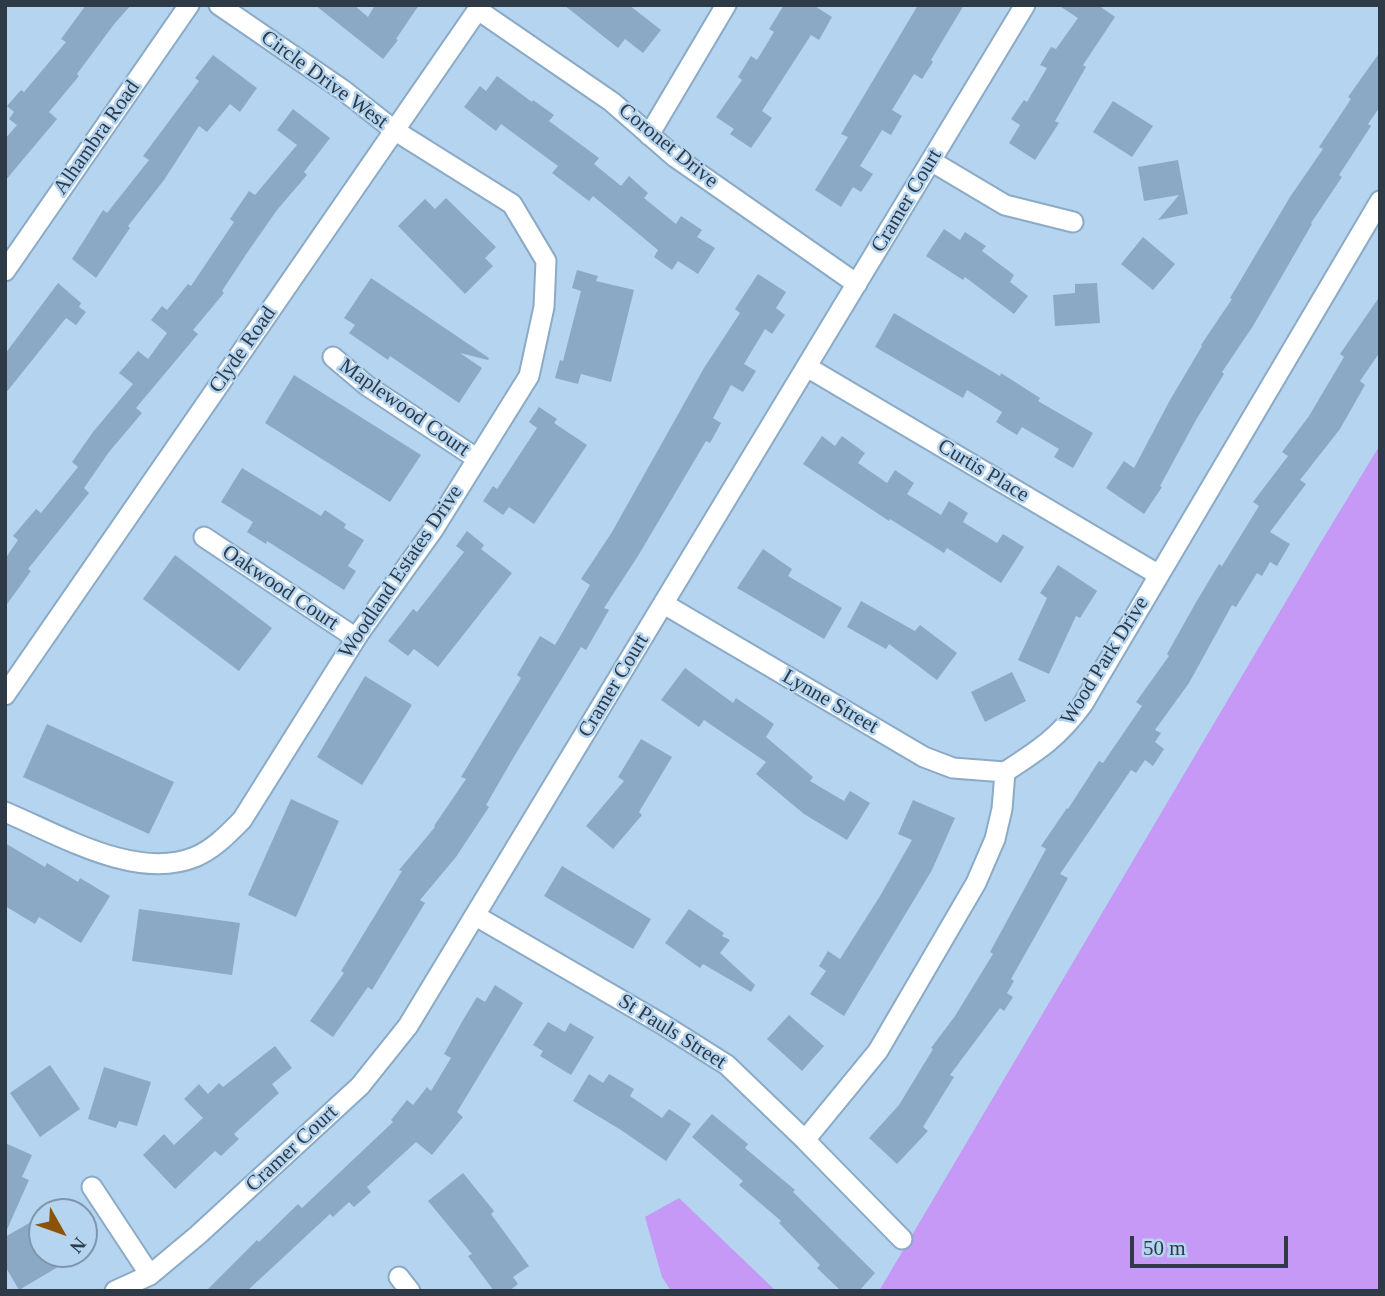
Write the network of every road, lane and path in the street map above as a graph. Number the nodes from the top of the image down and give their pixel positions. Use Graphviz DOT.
graph roads {
  1 [pos="189,5"];
  2 [pos="219,5"];
  3 [pos="726,5"];
  4 [pos="1025,5"];
  5 [pos="480,7"];
  6 [pos="394,130"];
  7 [pos="649,135"];
  8 [pos="931,161"];
  9 [pos="1380,201"];
  10 [pos="1073,222"];
  11 [pos="5,271"];
  12 [pos="857,284"];
  13 [pos="333,357"];
  14 [pos="807,367"];
  15 [pos="476,458"];
  16 [pos="204,537"];
  17 [pos="1159,575"];
  18 [pos="664,604"];
  19 [pos="356,638"];
  20 [pos="5,695"];
  21 [pos="1005,772"];
  22 [pos="5,812"];
  23 [pos="476,916"];
  24 [pos="805,1140"];
  25 [pos="92,1187"];
  26 [pos="902,1240"];
  27 [pos="150,1275"];
  28 [pos="115,1291"];
  1 -- 11 [label="street, Alhambra Road"];
  2 -- 6 [label="street, Circle Drive West"];
  3 -- 7 [label="street"];
  4 -- 8 [label="street, Cramer Court"];
  5 -- 6 [label="street, Clyde Road"];
  5 -- 7 [label="street, Coronet Drive"];
  6 -- 15 [label="street, Woodland Estates Drive"];
  6 -- 20 [label="street, Clyde Road"];
  7 -- 12 [label="street, Coronet Drive"];
  8 -- 10 [label="street"];
  8 -- 12 [label="street, Cramer Court"];
  9 -- 17 [label="street, Wood Park Drive"];
  12 -- 14 [label="street, Cramer Court"];
  13 -- 15 [label="street, Maplewood Court"];
  14 -- 17 [label="street, Curtis Place"];
  14 -- 18 [label="street, Cramer Court"];
  15 -- 19 [label="street, Woodland Estates Drive"];
  16 -- 19 [label="street, Oakwood Court"];
  17 -- 21 [label="street, Wood Park Drive"];
  18 -- 21 [label="street, Lynne Street"];
  18 -- 23 [label="street, Cramer Court"];
  19 -- 22 [label="street, Woodland Estates Drive"];
  21 -- 24 [label="street"];
  23 -- 24 [label="street, St Pauls Street"];
  23 -- 27 [label="street, Cramer Court"];
  24 -- 26 [label="street, St Pauls Street"];
  25 -- 27 [label="street"];
  27 -- 28 [label="street, Cramer Court"];
}
